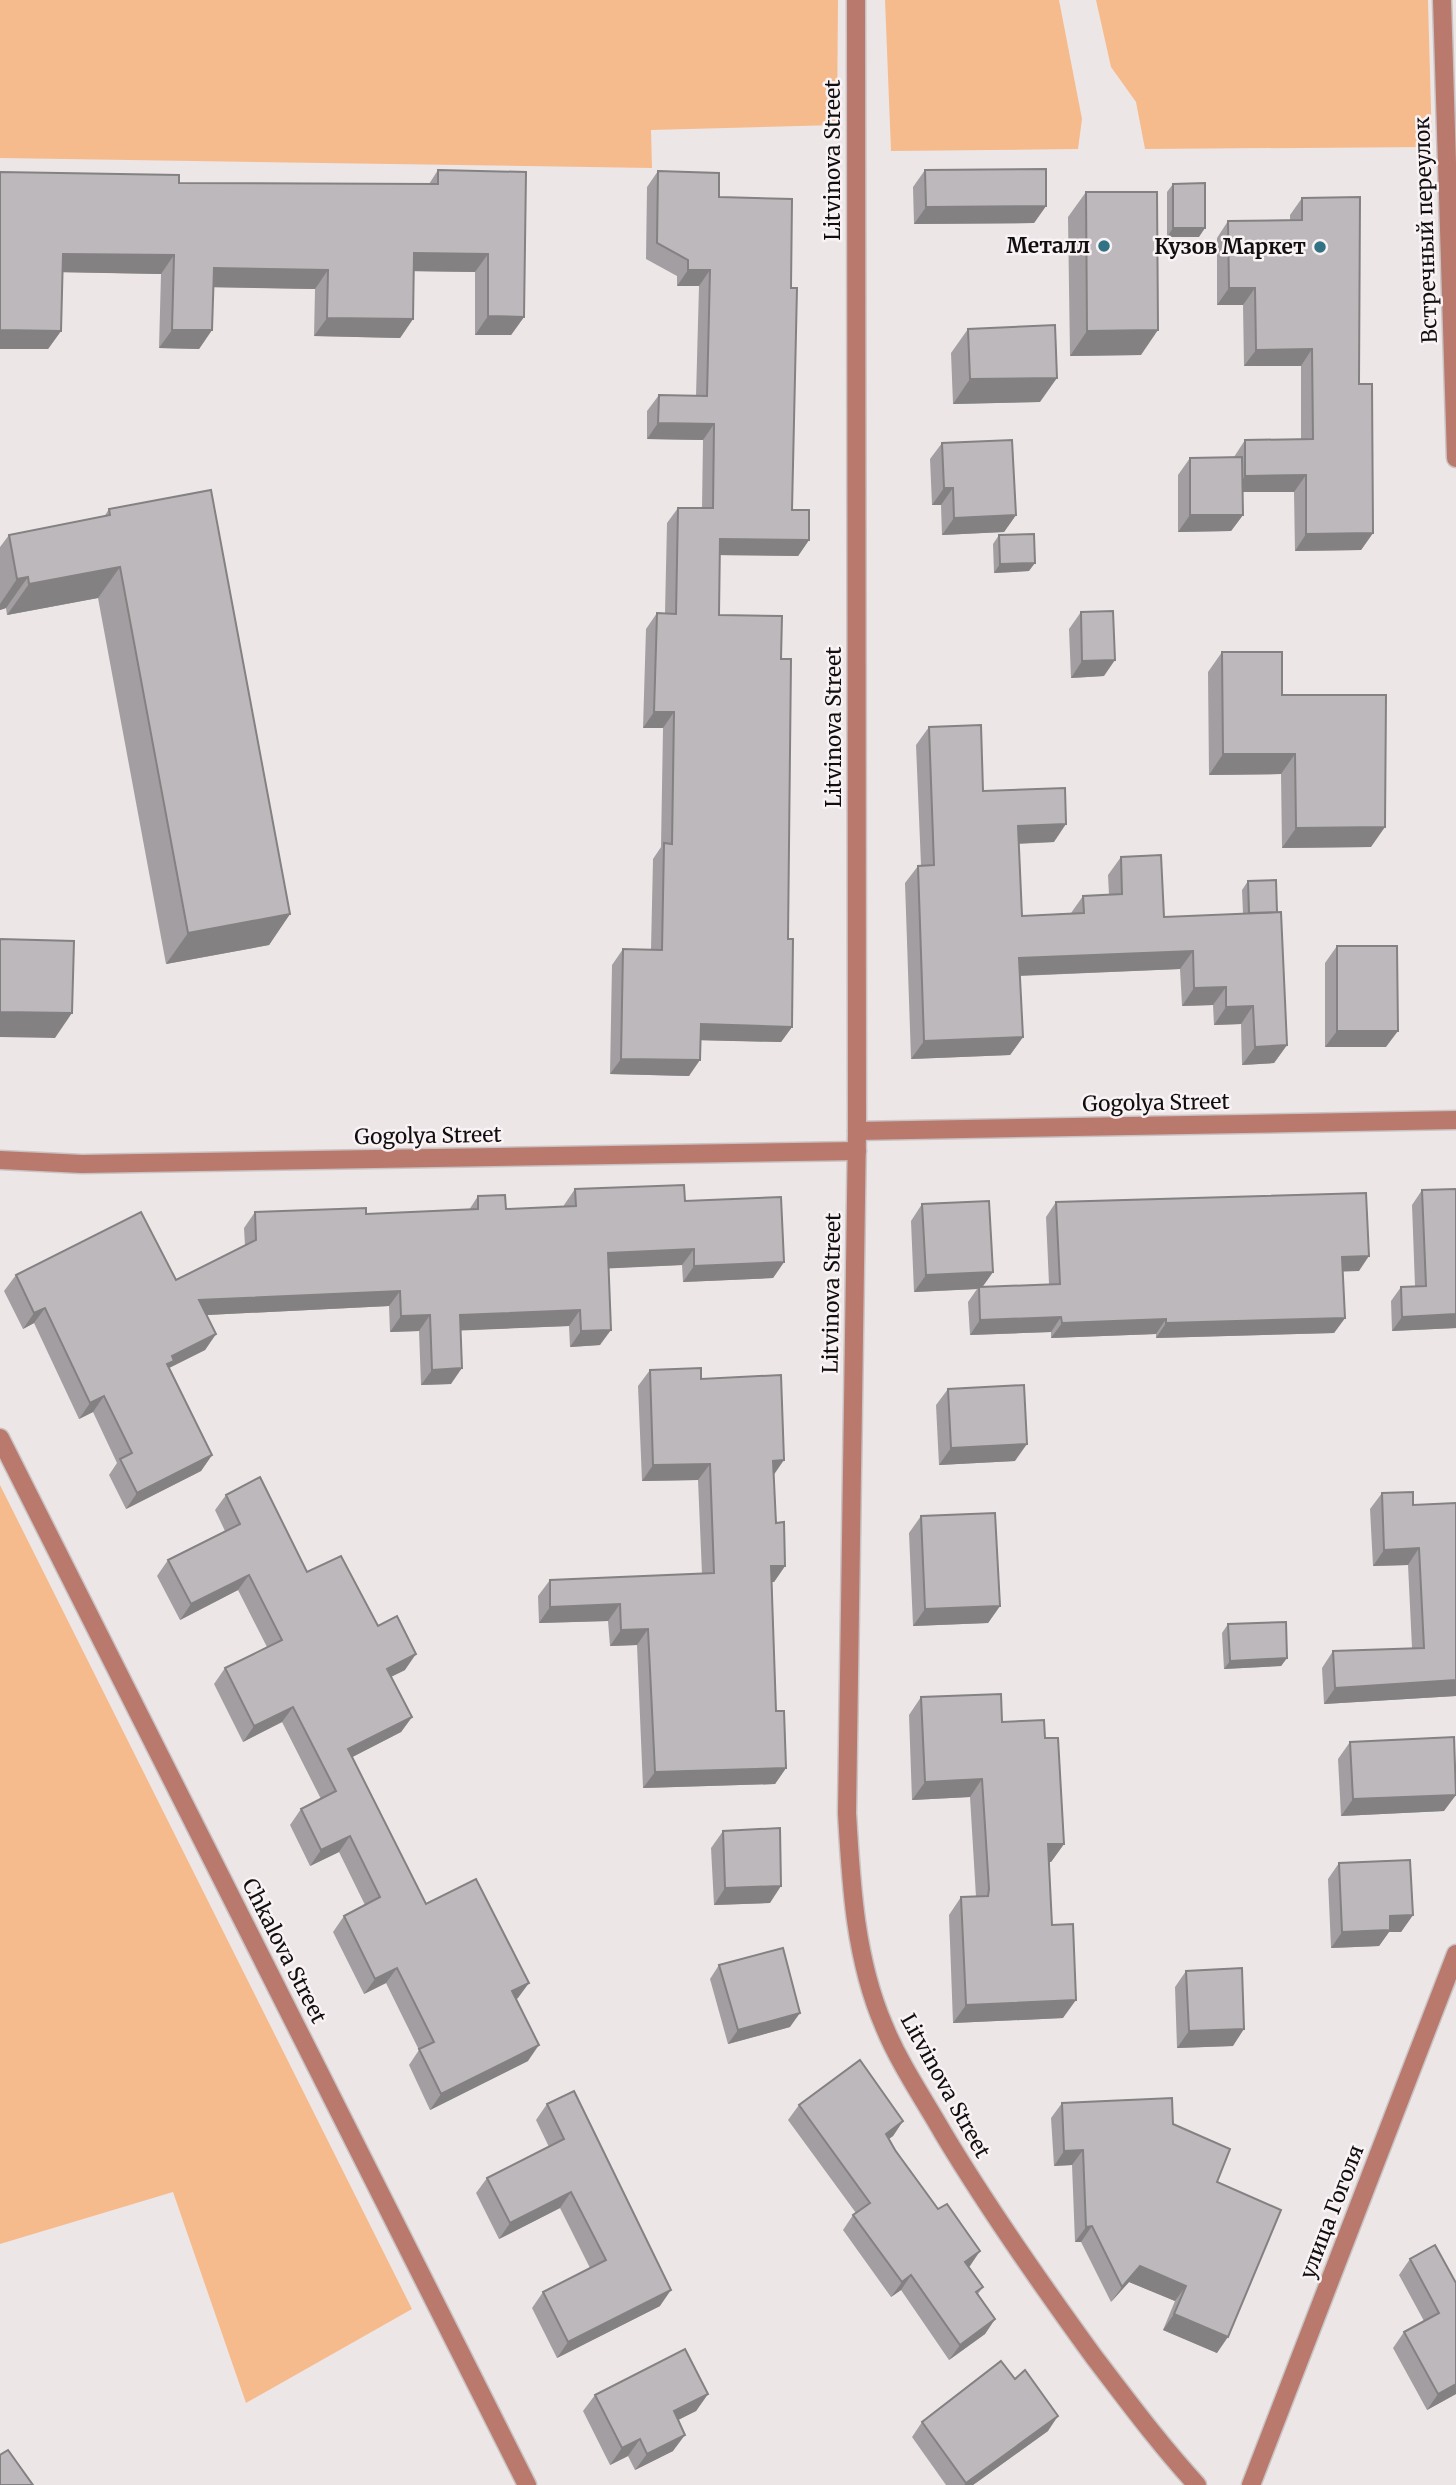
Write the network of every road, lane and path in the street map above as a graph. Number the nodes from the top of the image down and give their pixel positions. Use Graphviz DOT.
graph roads {
  1 [pos="856,0"];
  2 [pos="1442,0"];
  3 [pos="1456,458"];
  4 [pos="1456,1120"];
  5 [pos="857,1130"];
  6 [pos="857,1151"];
  7 [pos="0,1160"];
  8 [pos="0,1438"];
  9 [pos="1456,1954"];
  10 [pos="527,2485"];
  11 [pos="1197,2485"];
  12 [pos="1251,2485"];
  1 -- 5 [label="street, Litvinova Street"];
  2 -- 3 [label="street, Встречный переулок"];
  4 -- 5 [label="street, Gogolya Street"];
  5 -- 6 [label="street, Litvinova Street"];
  6 -- 7 [label="street, Gogolya Street"];
  6 -- 11 [label="street, Litvinova Street"];
  8 -- 10 [label="street, Chkalova Street"];
  9 -- 12 [label="street, улица Гоголя"];
}
